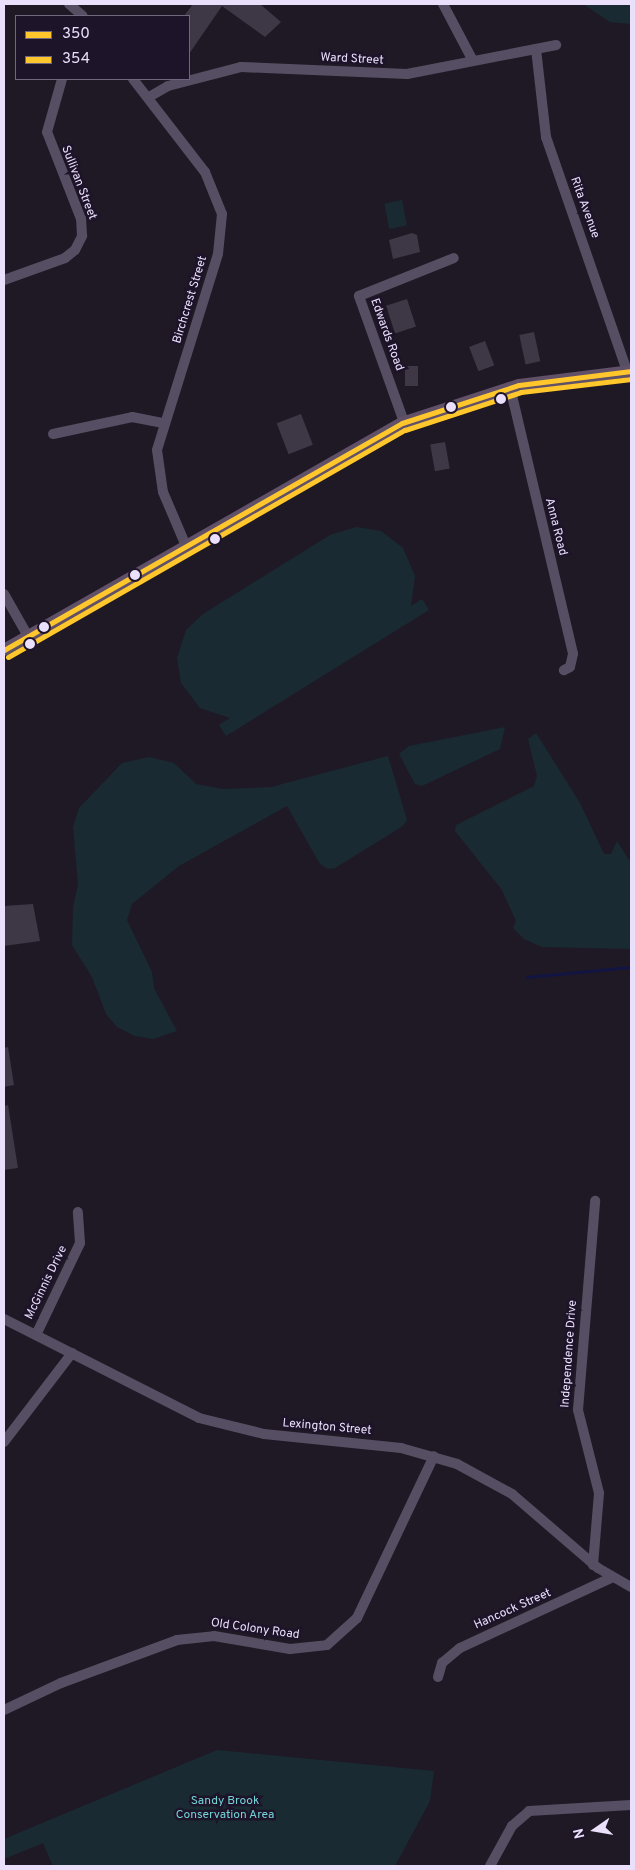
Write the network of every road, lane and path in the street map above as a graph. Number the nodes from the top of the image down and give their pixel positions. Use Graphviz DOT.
graph roads {
  1 [pos="69,4"];
  2 [pos="443,4"];
  3 [pos="83,15"];
  4 [pos="556,44"];
  5 [pos="536,50"];
  6 [pos="473,61"];
  7 [pos="62,80"];
  8 [pos="133,80"];
  9 [pos="190,80"];
  10 [pos="190,80"];
  11 [pos="149,97"];
  12 [pos="454,258"];
  13 [pos="4,280"];
  14 [pos="629,371"];
  15 [pos="510,387"];
  16 [pos="404,422"];
  17 [pos="163,423"];
  18 [pos="53,434"];
  19 [pos="186,546"];
  20 [pos="4,594"];
  21 [pos="28,636"];
  22 [pos="4,650"];
  23 [pos="564,670"];
  24 [pos="595,1201"];
  25 [pos="78,1212"];
  26 [pos="4,1319"];
  27 [pos="36,1335"];
  28 [pos="72,1353"];
  29 [pos="4,1442"];
  30 [pos="434,1456"];
  31 [pos="593,1565"];
  32 [pos="611,1578"];
  33 [pos="631,1587"];
  34 [pos="438,1677"];
  35 [pos="4,1710"];
  36 [pos="631,1804"];
  37 [pos="490,1866"];
  1 -- 3 [label="street"];
  2 -- 6 [label="street"];
  4 -- 5 [label="street, Ward Street"];
  5 -- 6 [label="street, Ward Street"];
  5 -- 14 [label="street, Rita Avenue"];
  6 -- 9 [label="street, Ward Street"];
  7 -- 13 [label="street, Sullivan Street"];
  8 -- 11 [label="street, Birchcrest Street"];
  10 -- 11 [label="street, Ward Street"];
  11 -- 17 [label="street, Birchcrest Street"];
  12 -- 16 [label="street, Edwards Road"];
  14 -- 15 [label="main road"];
  15 -- 16 [label="main road"];
  15 -- 23 [label="street, Anna Road"];
  16 -- 19 [label="main road"];
  17 -- 18 [label="street"];
  17 -- 19 [label="street, Birchcrest Street"];
  19 -- 21 [label="main road"];
  20 -- 21 [label="street"];
  21 -- 22 [label="main road"];
  24 -- 31 [label="street, Independence Drive"];
  25 -- 27 [label="street, McGinnis Drive"];
  26 -- 27 [label="street, Lexington Street"];
  27 -- 28 [label="street, Lexington Street"];
  28 -- 29 [label="street"];
  28 -- 30 [label="street, Lexington Street"];
  30 -- 31 [label="street, Lexington Street"];
  30 -- 35 [label="street, Old Colony Road"];
  31 -- 32 [label="street, Lexington Street"];
  32 -- 33 [label="street, Lexington Street"];
  32 -- 34 [label="street, Hancock Street"];
  36 -- 37 [label="street"];
}
